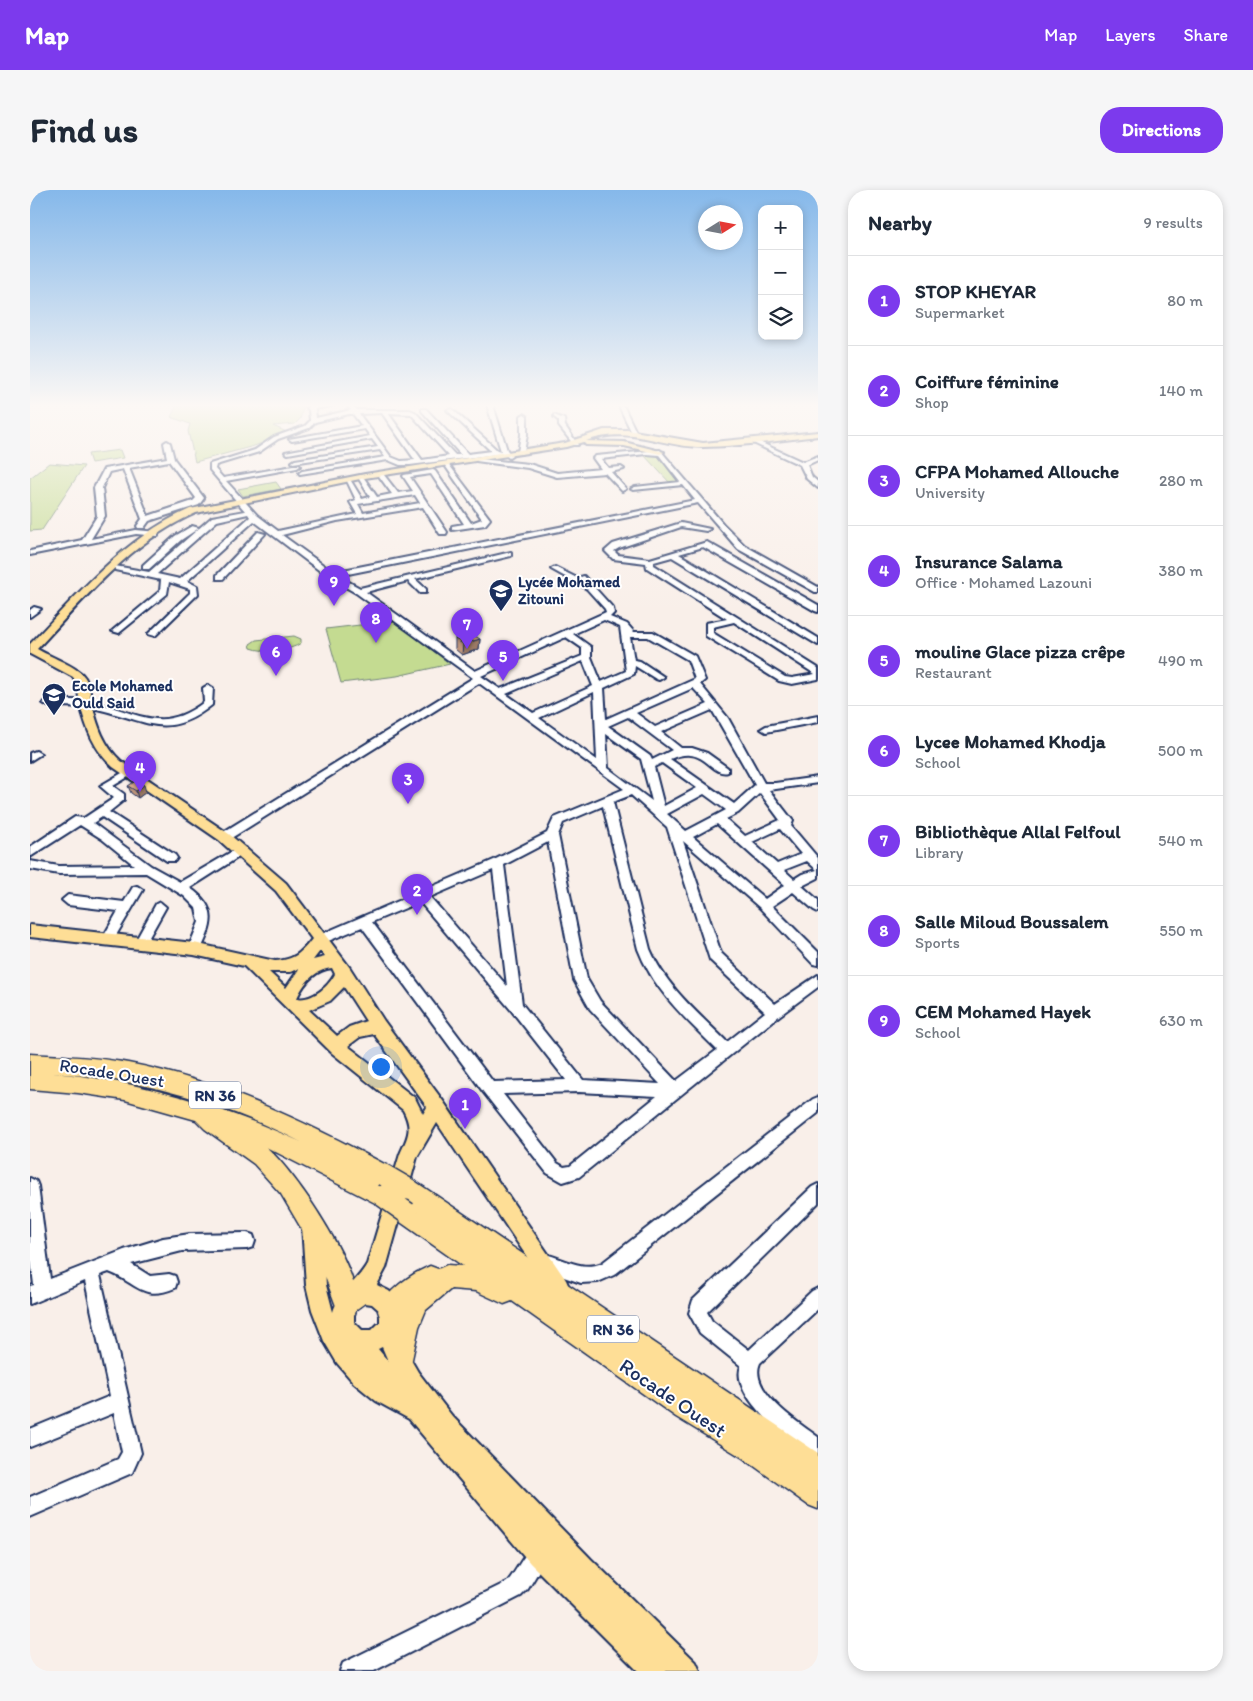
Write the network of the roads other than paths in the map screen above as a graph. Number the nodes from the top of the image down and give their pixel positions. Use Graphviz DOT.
graph roads {
  1 [pos="104,474"];
  2 [pos="128,474"];
  3 [pos="183,474"];
  4 [pos="217,474"];
  5 [pos="235,474"];
  6 [pos="304,474"];
  7 [pos="384,474"];
  8 [pos="421,474"];
  9 [pos="434,474"];
  10 [pos="457,474"];
  11 [pos="609,474"];
  12 [pos="679,474"];
  13 [pos="809,474"];
  14 [pos="378,475"];
  15 [pos="362,479"];
  16 [pos="222,480"];
  17 [pos="349,482"];
  18 [pos="686,484"];
  19 [pos="312,486"];
  20 [pos="818,486"];
  21 [pos="622,489"];
  22 [pos="636,490"];
  23 [pos="415,493"];
  24 [pos="396,495"];
  25 [pos="376,498"];
  26 [pos="362,500"];
  27 [pos="700,501"];
  28 [pos="240,502"];
  29 [pos="424,505"];
  30 [pos="411,507"];
  31 [pos="397,509"];
  32 [pos="386,511"];
  33 [pos="372,513"];
  34 [pos="251,514"];
  35 [pos="362,515"];
  36 [pos="146,519"];
  37 [pos="215,519"];
  38 [pos="718,523"];
  39 [pos="469,526"];
  40 [pos="455,528"];
  41 [pos="706,529"];
  42 [pos="136,532"];
  43 [pos="442,532"];
  44 [pos="152,534"];
  45 [pos="261,534"];
  46 [pos="276,534"];
  47 [pos="85,542"];
  48 [pos="704,544"];
  49 [pos="230,552"];
  50 [pos="30,553"];
  51 [pos="508,554"];
  52 [pos="674,554"];
  53 [pos="650,561"];
  54 [pos="146,566"];
  55 [pos="118,568"];
  56 [pos="555,569"];
  57 [pos="151,575"];
  58 [pos="331,575"];
  59 [pos="220,577"];
  60 [pos="581,578"];
  61 [pos="166,579"];
  62 [pos="410,579"];
  63 [pos="182,582"];
  64 [pos="590,588"];
  65 [pos="818,590"];
  66 [pos="359,591"];
  67 [pos="423,591"];
  68 [pos="818,610"];
  69 [pos="607,613"];
  70 [pos="733,620"];
  71 [pos="624,626"];
  72 [pos="116,631"];
  73 [pos="152,634"];
  74 [pos="567,634"];
  75 [pos="632,635"];
  76 [pos="818,642"];
  77 [pos="31,649"];
  78 [pos="586,657"];
  79 [pos="628,662"];
  80 [pos="818,674"];
  81 [pos="478,677"];
  82 [pos="659,677"];
  83 [pos="694,684"];
  84 [pos="598,687"];
  85 [pos="208,688"];
  86 [pos="500,693"];
  87 [pos="48,703"];
  88 [pos="86,703"];
  89 [pos="713,706"];
  90 [pos="630,713"];
  91 [pos="533,717"];
  92 [pos="818,719"];
  93 [pos="601,725"];
  94 [pos="766,729"];
  95 [pos="654,731"];
  96 [pos="679,751"];
  97 [pos="664,760"];
  98 [pos="648,766"];
  99 [pos="603,768"];
  100 [pos="724,770"];
  101 [pos="129,772"];
  102 [pos="818,780"];
  103 [pos="761,786"];
  104 [pos="632,790"];
  105 [pos="702,790"];
  106 [pos="606,800"];
  107 [pos="734,810"];
  108 [pos="102,812"];
  109 [pos="660,813"];
  110 [pos="719,819"];
  111 [pos="787,821"];
  112 [pos="671,822"];
  113 [pos="85,823"];
  114 [pos="552,835"];
  115 [pos="686,836"];
  116 [pos="224,837"];
  117 [pos="744,841"];
  118 [pos="242,851"];
  119 [pos="30,853"];
  120 [pos="810,855"];
  121 [pos="171,858"];
  122 [pos="498,863"];
  123 [pos="30,865"];
  124 [pos="818,866"];
  125 [pos="149,869"];
  126 [pos="775,869"];
  127 [pos="818,874"];
  128 [pos="794,885"];
  129 [pos="181,887"];
  130 [pos="136,890"];
  131 [pos="422,896"];
  132 [pos="68,900"];
  133 [pos="764,905"];
  134 [pos="126,907"];
  135 [pos="160,907"];
  136 [pos="818,907"];
  137 [pos="365,922"];
  138 [pos="30,931"];
  139 [pos="108,939"];
  140 [pos="321,939"];
  141 [pos="140,943"];
  142 [pos="194,949"];
  143 [pos="818,960"];
  144 [pos="247,961"];
  145 [pos="304,966"];
  146 [pos="340,967"];
  147 [pos="818,980"];
  148 [pos="291,1004"];
  149 [pos="516,1006"];
  150 [pos="774,1012"];
  151 [pos="378,1026"];
  152 [pos="338,1048"];
  153 [pos="726,1050"];
  154 [pos="30,1063"];
  155 [pos="416,1079"];
  156 [pos="30,1080"];
  157 [pos="579,1086"];
  158 [pos="489,1088"];
  159 [pos="676,1091"];
  160 [pos="395,1094"];
  161 [pos="818,1104"];
  162 [pos="437,1107"];
  163 [pos="193,1108"];
  164 [pos="418,1138"];
  165 [pos="384,1185"];
  166 [pos="30,1186"];
  167 [pos="818,1192"];
  168 [pos="312,1225"];
  169 [pos="247,1241"];
  170 [pos="379,1260"];
  171 [pos="541,1261"];
  172 [pos="110,1264"];
  173 [pos="91,1272"];
  174 [pos="447,1277"];
  175 [pos="170,1282"];
  176 [pos="36,1293"];
  177 [pos="818,1297"];
  178 [pos="351,1302"];
  179 [pos="558,1306"];
  180 [pos="386,1313"];
  181 [pos="356,1340"];
  182 [pos="750,1363"];
  183 [pos="400,1364"];
  184 [pos="120,1401"];
  185 [pos="421,1414"];
  186 [pos="30,1438"];
  187 [pos="818,1448"];
  188 [pos="818,1469"];
  189 [pos="818,1495"];
  190 [pos="30,1508"];
  191 [pos="539,1554"];
  192 [pos="352,1671"];
  193 [pos="656,1671"];
  194 [pos="687,1671"];
  1 -- 47 [label="street"];
  2 -- 36 [label="street"];
  3 -- 36 [label="street"];
  4 -- 16 [label="street"];
  5 -- 16 [label="street"];
  6 -- 19 [label="street"];
  7 -- 14 [label="main road"];
  8 -- 23 [label="street"];
  9 -- 39 [label="street"];
  10 -- 39 [label="street"];
  11 -- 21 [label="street"];
  12 -- 18 [label="street"];
  13 -- 20 [label="street"];
  14 -- 15 [label="main road"];
  14 -- 19 [label="main road"];
  14 -- 24 [label="street"];
  15 -- 17 [label="main road"];
  15 -- 25 [label="street"];
  16 -- 28 [label="street"];
  17 -- 26 [label="street"];
  17 -- 28 [label="main road"];
  18 -- 22 [label="street"];
  18 -- 27 [label="street"];
  19 -- 28 [label="main road"];
  23 -- 24 [label="street"];
  23 -- 29 [label="street"];
  24 -- 25 [label="street"];
  24 -- 30 [label="street"];
  24 -- 31 [label="street"];
  25 -- 26 [label="street"];
  25 -- 32 [label="street"];
  26 -- 33 [label="street"];
  26 -- 35 [label="street"];
  27 -- 38 [label="street"];
  27 -- 58 [label="street"];
  28 -- 34 [label="street"];
  28 -- 44 [label="main road"];
  29 -- 30 [label="street"];
  29 -- 43 [label="street"];
  30 -- 31 [label="street"];
  31 -- 32 [label="street"];
  32 -- 33 [label="street"];
  33 -- 35 [label="street"];
  34 -- 37 [label="street"];
  34 -- 46 [label="street"];
  34 -- 49 [label="street"];
  35 -- 46 [label="street"];
  36 -- 42 [label="street"];
  37 -- 54 [label="street"];
  37 -- 57 [label="street"];
  38 -- 41 [label="street"];
  38 -- 65 [label="street"];
  39 -- 40 [label="street"];
  41 -- 48 [label="street"];
  41 -- 53 [label="street"];
  42 -- 44 [label="street"];
  42 -- 47 [label="street"];
  44 -- 55 [label="main road"];
  44 -- 77 [label="main road"];
  45 -- 49 [label="street"];
  46 -- 58 [label="street"];
  47 -- 50 [label="street"];
  48 -- 52 [label="street"];
  48 -- 68 [label="street"];
  49 -- 59 [label="street"];
  49 -- 63 [label="street"];
  51 -- 62 [label="street"];
  52 -- 53 [label="street"];
  52 -- 76 [label="street"];
  53 -- 70 [label="street"];
  55 -- 57 [label="street"];
  55 -- 77 [label="main road"];
  56 -- 64 [label="street"];
  57 -- 61 [label="street"];
  58 -- 66 [label="street"];
  60 -- 64 [label="street"];
  61 -- 63 [label="street"];
  61 -- 72 [label="street"];
  62 -- 66 [label="street"];
  62 -- 67 [label="street"];
  63 -- 73 [label="street"];
  64 -- 69 [label="street"];
  66 -- 81 [label="street"];
  69 -- 71 [label="street"];
  69 -- 74 [label="street"];
  69 -- 75 [label="street"];
  70 -- 80 [label="street"];
  70 -- 80 [label="street"];
  71 -- 75 [label="street"];
  71 -- 79 [label="street"];
  74 -- 78 [label="street"];
  74 -- 81 [label="street"];
  75 -- 83 [label="street"];
  77 -- 88 [label="main road"];
  78 -- 84 [label="street"];
  78 -- 86 [label="street"];
  79 -- 82 [label="street"];
  79 -- 84 [label="street"];
  81 -- 86 [label="street"];
  81 -- 116 [label="street"];
  83 -- 89 [label="street"];
  83 -- 90 [label="street"];
  84 -- 91 [label="street"];
  84 -- 93 [label="street"];
  85 -- 88 [label="street"];
  86 -- 91 [label="street"];
  87 -- 88 [label="street"];
  88 -- 101 [label="main road"];
  89 -- 95 [label="street"];
  89 -- 103 [label="street"];
  90 -- 93 [label="street"];
  90 -- 95 [label="street"];
  91 -- 99 [label="street"];
  92 -- 94 [label="street"];
  93 -- 98 [label="street"];
  93 -- 99 [label="street"];
  95 -- 96 [label="street"];
  96 -- 97 [label="street"];
  96 -- 100 [label="street"];
  97 -- 98 [label="street"];
  97 -- 105 [label="street"];
  98 -- 109 [label="street"];
  99 -- 104 [label="street"];
  101 -- 108 [label="street"];
  101 -- 116 [label="main road"];
  102 -- 103 [label="street"];
  103 -- 107 [label="street"];
  103 -- 111 [label="street"];
  104 -- 106 [label="street"];
  104 -- 109 [label="street"];
  105 -- 107 [label="street"];
  105 -- 109 [label="street"];
  106 -- 114 [label="street"];
  106 -- 153 [label="street"];
  107 -- 110 [label="street"];
  108 -- 113 [label="street"];
  108 -- 121 [label="street"];
  109 -- 112 [label="street"];
  110 -- 115 [label="street"];
  110 -- 117 [label="street"];
  111 -- 117 [label="street"];
  111 -- 120 [label="street"];
  112 -- 115 [label="street"];
  112 -- 150 [label="street"];
  113 -- 119 [label="street"];
  113 -- 125 [label="street"];
  114 -- 122 [label="street"];
  114 -- 159 [label="street"];
  115 -- 133 [label="street"];
  116 -- 118 [label="main road"];
  117 -- 126 [label="street"];
  118 -- 129 [label="street"];
  118 -- 140 [label="main road"];
  120 -- 124 [label="street"];
  120 -- 126 [label="street"];
  122 -- 131 [label="street"];
  122 -- 149 [label="street"];
  123 -- 125 [label="street"];
  125 -- 129 [label="street"];
  126 -- 128 [label="street"];
  127 -- 128 [label="street"];
  128 -- 133 [label="street"];
  128 -- 136 [label="street"];
  129 -- 142 [label="street"];
  130 -- 134 [label="street"];
  131 -- 137 [label="street"];
  131 -- 149 [label="street"];
  132 -- 134 [label="street"];
  133 -- 143 [label="street"];
  134 -- 139 [label="street"];
  135 -- 141 [label="street"];
  137 -- 140 [label="street"];
  137 -- 158 [label="street"];
  138 -- 139 [label="main road"];
  139 -- 141 [label="main road"];
  140 -- 145 [label="main road"];
  140 -- 146 [label="main road"];
  141 -- 142 [label="main road"];
  142 -- 144 [label="main road"];
  144 -- 145 [label="main road"];
  144 -- 148 [label="main road"];
  145 -- 146 [label="main road"];
  145 -- 148 [label="main road"];
  146 -- 148 [label="main road"];
  146 -- 151 [label="main road"];
  147 -- 150 [label="street"];
  148 -- 152 [label="main road"];
  149 -- 157 [label="street"];
  150 -- 153 [label="street"];
  151 -- 152 [label="main road"];
  151 -- 155 [label="main road"];
  152 -- 160 [label="main road"];
  153 -- 159 [label="street"];
  154 -- 165 [label="highway, Rocade Ouest / RN 36"];
  155 -- 160 [label="main road"];
  155 -- 162 [label="main road"];
  156 -- 163 [label="highway, Rocade Ouest"];
  157 -- 158 [label="street"];
  157 -- 159 [label="street"];
  158 -- 159 [label="street"];
  160 -- 164 [label="main road"];
  161 -- 171 [label="street"];
  162 -- 164 [label="main road"];
  162 -- 171 [label="main road"];
  163 -- 165 [label="highway, Rocade Ouest"];
  163 -- 168 [label="highway"];
  164 -- 170 [label="main road"];
  165 -- 179 [label="highway, Rocade Ouest, bridge"];
  166 -- 176 [label="street"];
  167 -- 182 [label="street"];
  168 -- 178 [label="highway"];
  168 -- 185 [label="main road"];
  169 -- 172 [label="street"];
  170 -- 178 [label="main road"];
  170 -- 180 [label="main road"];
  171 -- 179 [label="main road"];
  172 -- 173 [label="street"];
  172 -- 175 [label="street"];
  173 -- 176 [label="street"];
  173 -- 184 [label="street"];
  174 -- 179 [label="highway"];
  174 -- 180 [label="highway"];
  174 -- 183 [label="highway"];
  177 -- 182 [label="street"];
  178 -- 180 [label="main road"];
  178 -- 181 [label="main road"];
  179 -- 188 [label="highway, Rocade Ouest / RN 36"];
  179 -- 189 [label="highway, Rocade Ouest"];
  180 -- 181 [label="main road"];
  180 -- 183 [label="main road"];
  181 -- 185 [label="main road"];
  182 -- 187 [label="street"];
  183 -- 194 [label="main road"];
  184 -- 186 [label="street"];
  184 -- 190 [label="street"];
  185 -- 191 [label="main road"];
  191 -- 192 [label="street"];
  191 -- 193 [label="main road"];
}
